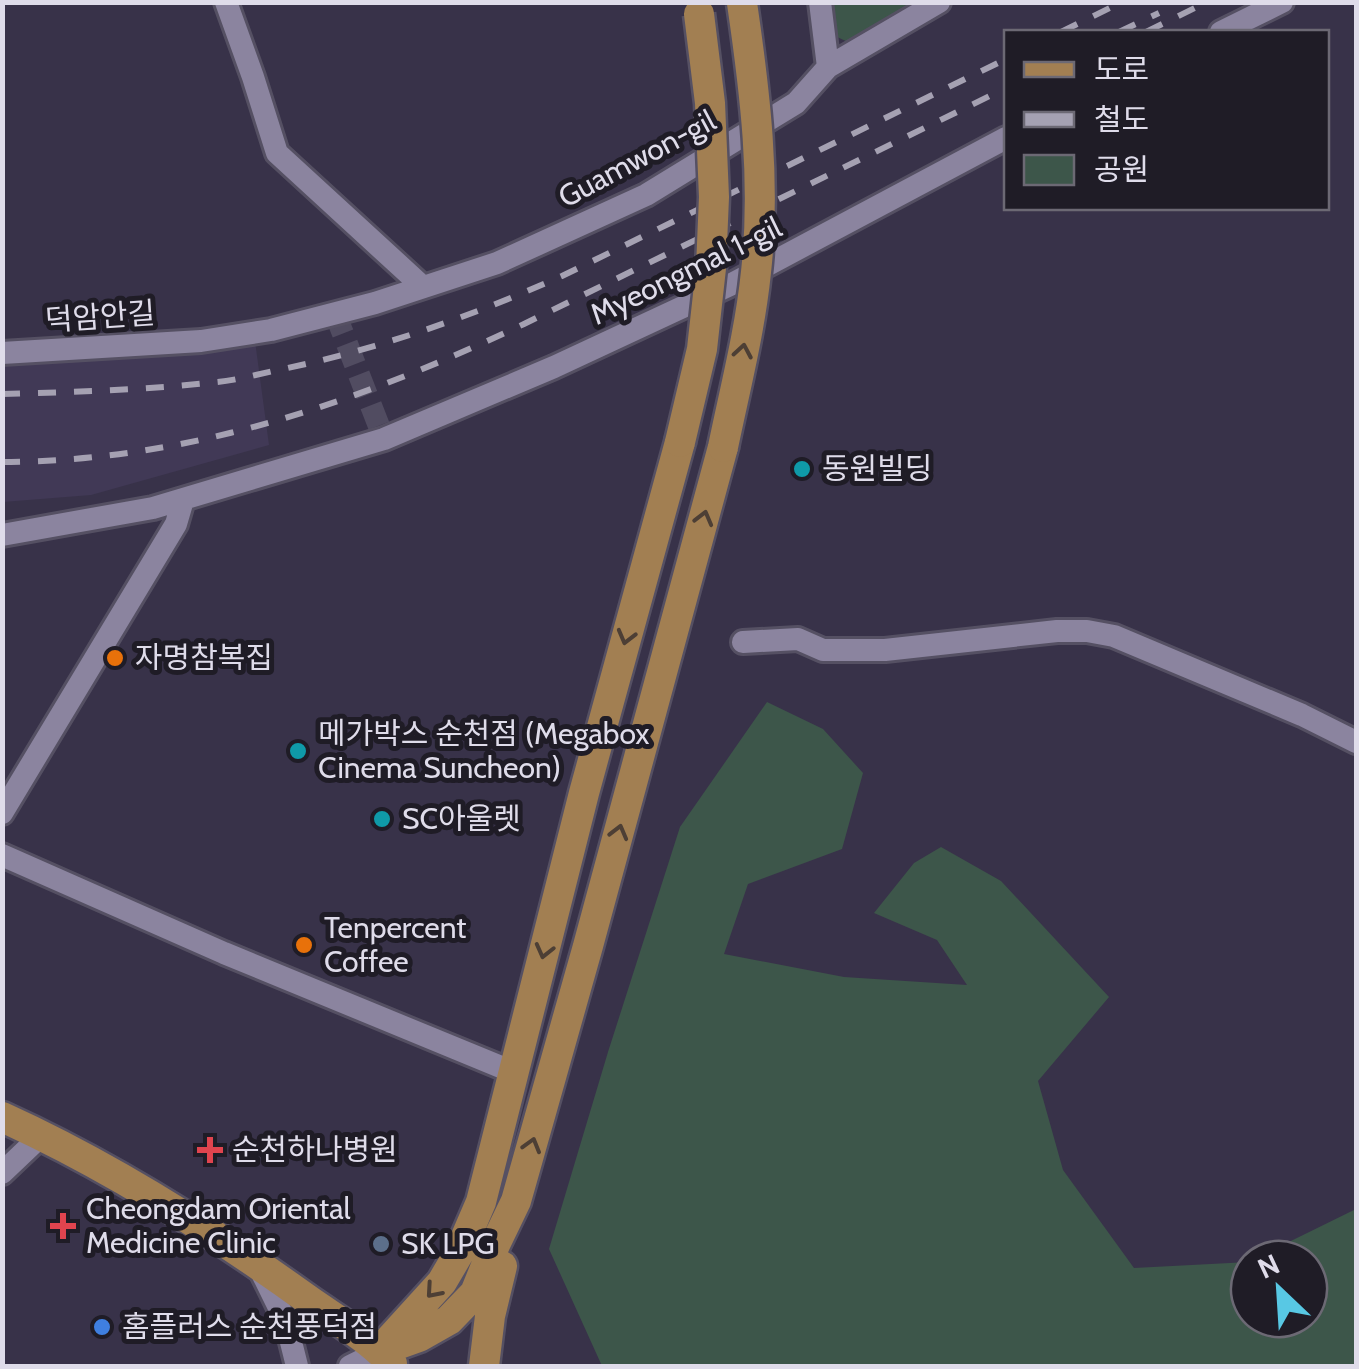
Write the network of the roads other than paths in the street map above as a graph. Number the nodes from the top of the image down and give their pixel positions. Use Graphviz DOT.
graph roads {
  1 [pos="226,2"];
  2 [pos="820,2"];
  3 [pos="939,2"];
  4 [pos="1282,2"];
  5 [pos="742,3"];
  6 [pos="698,8"];
  7 [pos="1225,30"];
  8 [pos="828,66"];
  9 [pos="1004,139"];
  10 [pos="423,287"];
  11 [pos="335,313"];
  12 [pos="2,353"];
  13 [pos="183,500"];
  14 [pos="2,536"];
  15 [pos="743,642"];
  16 [pos="1356,742"];
  17 [pos="2,813"];
  18 [pos="2,855"];
  19 [pos="513,1072"];
  20 [pos="2,1117"];
  21 [pos="42,1135"];
  22 [pos="2,1173"];
  23 [pos="516,1202"];
  24 [pos="258,1265"];
  25 [pos="387,1359"];
  26 [pos="297,1366"];
  27 [pos="350,1366"];
  28 [pos="484,1366"];
  1 -- 10 [label="street"];
  2 -- 8 [label="street"];
  3 -- 8 [label="street, Guamwon-gil"];
  4 -- 7 [label="street"];
  23 -- 5 [label="main road, one-way, bridge"];
  6 -- 19 [label="main road, one-way, bridge"];
  8 -- 10 [label="street, Guamwon-gil"];
  9 -- 13 [label="street, Myeongmal 1-gil"];
  10 -- 11 [label="street, Guamwon-gil"];
  11 -- 12 [label="street, 덕암안길"];
  13 -- 14 [label="street"];
  13 -- 17 [label="street"];
  15 -- 16 [label="street"];
  18 -- 19 [label="street"];
  19 -- 25 [label="main road, one-way"];
  20 -- 21 [label="main road"];
  21 -- 22 [label="street"];
  21 -- 24 [label="main road"];
  23 -- 25 [label="main road"];
  23 -- 28 [label="main road"];
  24 -- 25 [label="main road"];
  24 -- 26 [label="street"];
  25 -- 27 [label="street"];
}
